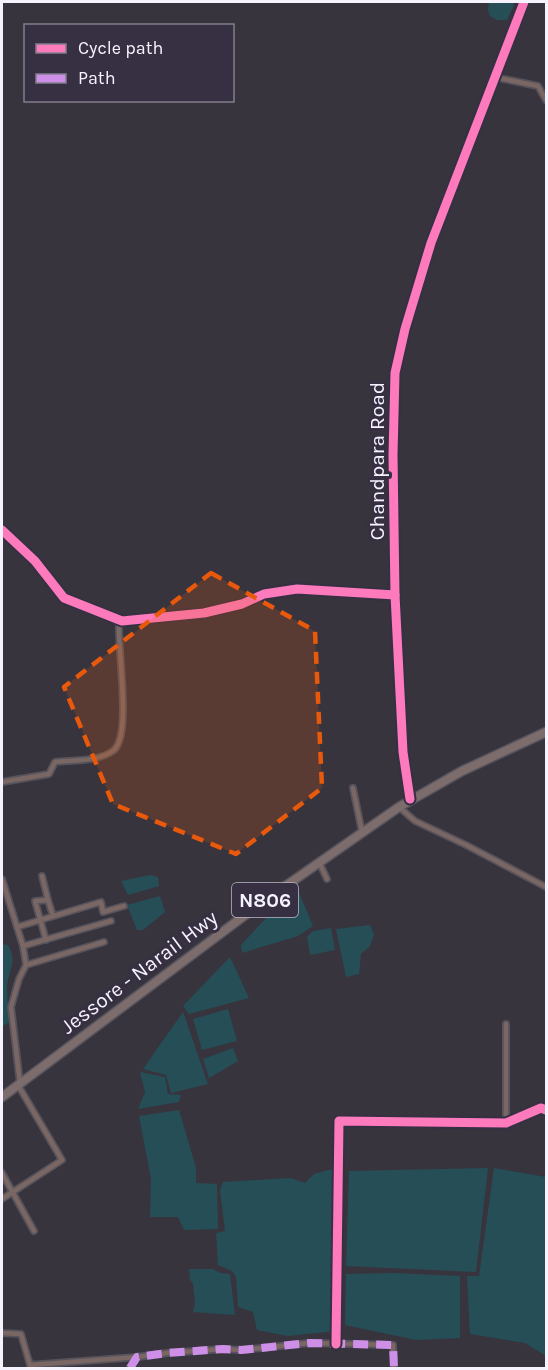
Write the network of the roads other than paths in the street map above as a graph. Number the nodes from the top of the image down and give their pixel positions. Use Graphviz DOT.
graph roads {
  1 [pos="524,2"];
  2 [pos="494,77"];
  3 [pos="546,100"];
  4 [pos="2,530"];
  5 [pos="395,596"];
  6 [pos="120,620"];
  7 [pos="546,732"];
  8 [pos="2,782"];
  9 [pos="353,788"];
  10 [pos="410,799"];
  11 [pos="399,807"];
  12 [pos="362,832"];
  13 [pos="319,862"];
  14 [pos="42,876"];
  15 [pos="2,877"];
  16 [pos="327,879"];
  17 [pos="546,886"];
  18 [pos="48,900"];
  19 [pos="124,906"];
  20 [pos="53,916"];
  21 [pos="40,920"];
  22 [pos="111,921"];
  23 [pos="17,927"];
  24 [pos="46,940"];
  25 [pos="104,942"];
  26 [pos="23,946"];
  27 [pos="26,965"];
  28 [pos="506,1024"];
  29 [pos="19,1084"];
  30 [pos="2,1097"];
  31 [pos="546,1110"];
  32 [pos="506,1123"];
  33 [pos="2,1173"];
  34 [pos="13,1192"];
  35 [pos="2,1199"];
  36 [pos="34,1231"];
  37 [pos="2,1333"];
  38 [pos="336,1344"];
  39 [pos="137,1357"];
  40 [pos="130,1368"];
  41 [pos="394,1368"];
  1 -- 2 [label="street, Chandpara Road"];
  2 -- 3 [label="street"];
  2 -- 5 [label="street, Chandpara Road"];
  4 -- 6 [label="street"];
  5 -- 6 [label="street"];
  5 -- 10 [label="street, Chandpara Road"];
  6 -- 8 [label="street"];
  7 -- 10 [label="highway, Jessore - Narail Hwy / N806"];
  9 -- 12 [label="street"];
  10 -- 11 [label="highway, Jessore - Narail Hwy / N806"];
  11 -- 12 [label="highway, Jessore - Narail Hwy / N806"];
  11 -- 17 [label="street"];
  12 -- 13 [label="highway, Jessore - Narail Hwy / N806"];
  13 -- 16 [label="street"];
  13 -- 29 [label="highway, Jessore - Narail Hwy / N806"];
  14 -- 18 [label="street"];
  15 -- 23 [label="street"];
  18 -- 20 [label="street"];
  18 -- 21 [label="street"];
  19 -- 20 [label="street"];
  20 -- 21 [label="street"];
  21 -- 23 [label="street"];
  21 -- 24 [label="street"];
  22 -- 24 [label="street"];
  23 -- 26 [label="street"];
  24 -- 26 [label="street"];
  25 -- 27 [label="street"];
  26 -- 27 [label="street"];
  27 -- 29 [label="street"];
  28 -- 32 [label="street"];
  29 -- 30 [label="highway, Jessore - Narail Hwy / N806"];
  29 -- 34 [label="street"];
  31 -- 32 [label="street"];
  32 -- 38 [label="street"];
  33 -- 34 [label="street"];
  34 -- 35 [label="street"];
  34 -- 36 [label="street"];
  37 -- 39 [label="street"];
  38 -- 39 [label="street"];
  38 -- 41 [label="street"];
  39 -- 40 [label="street"];
}
